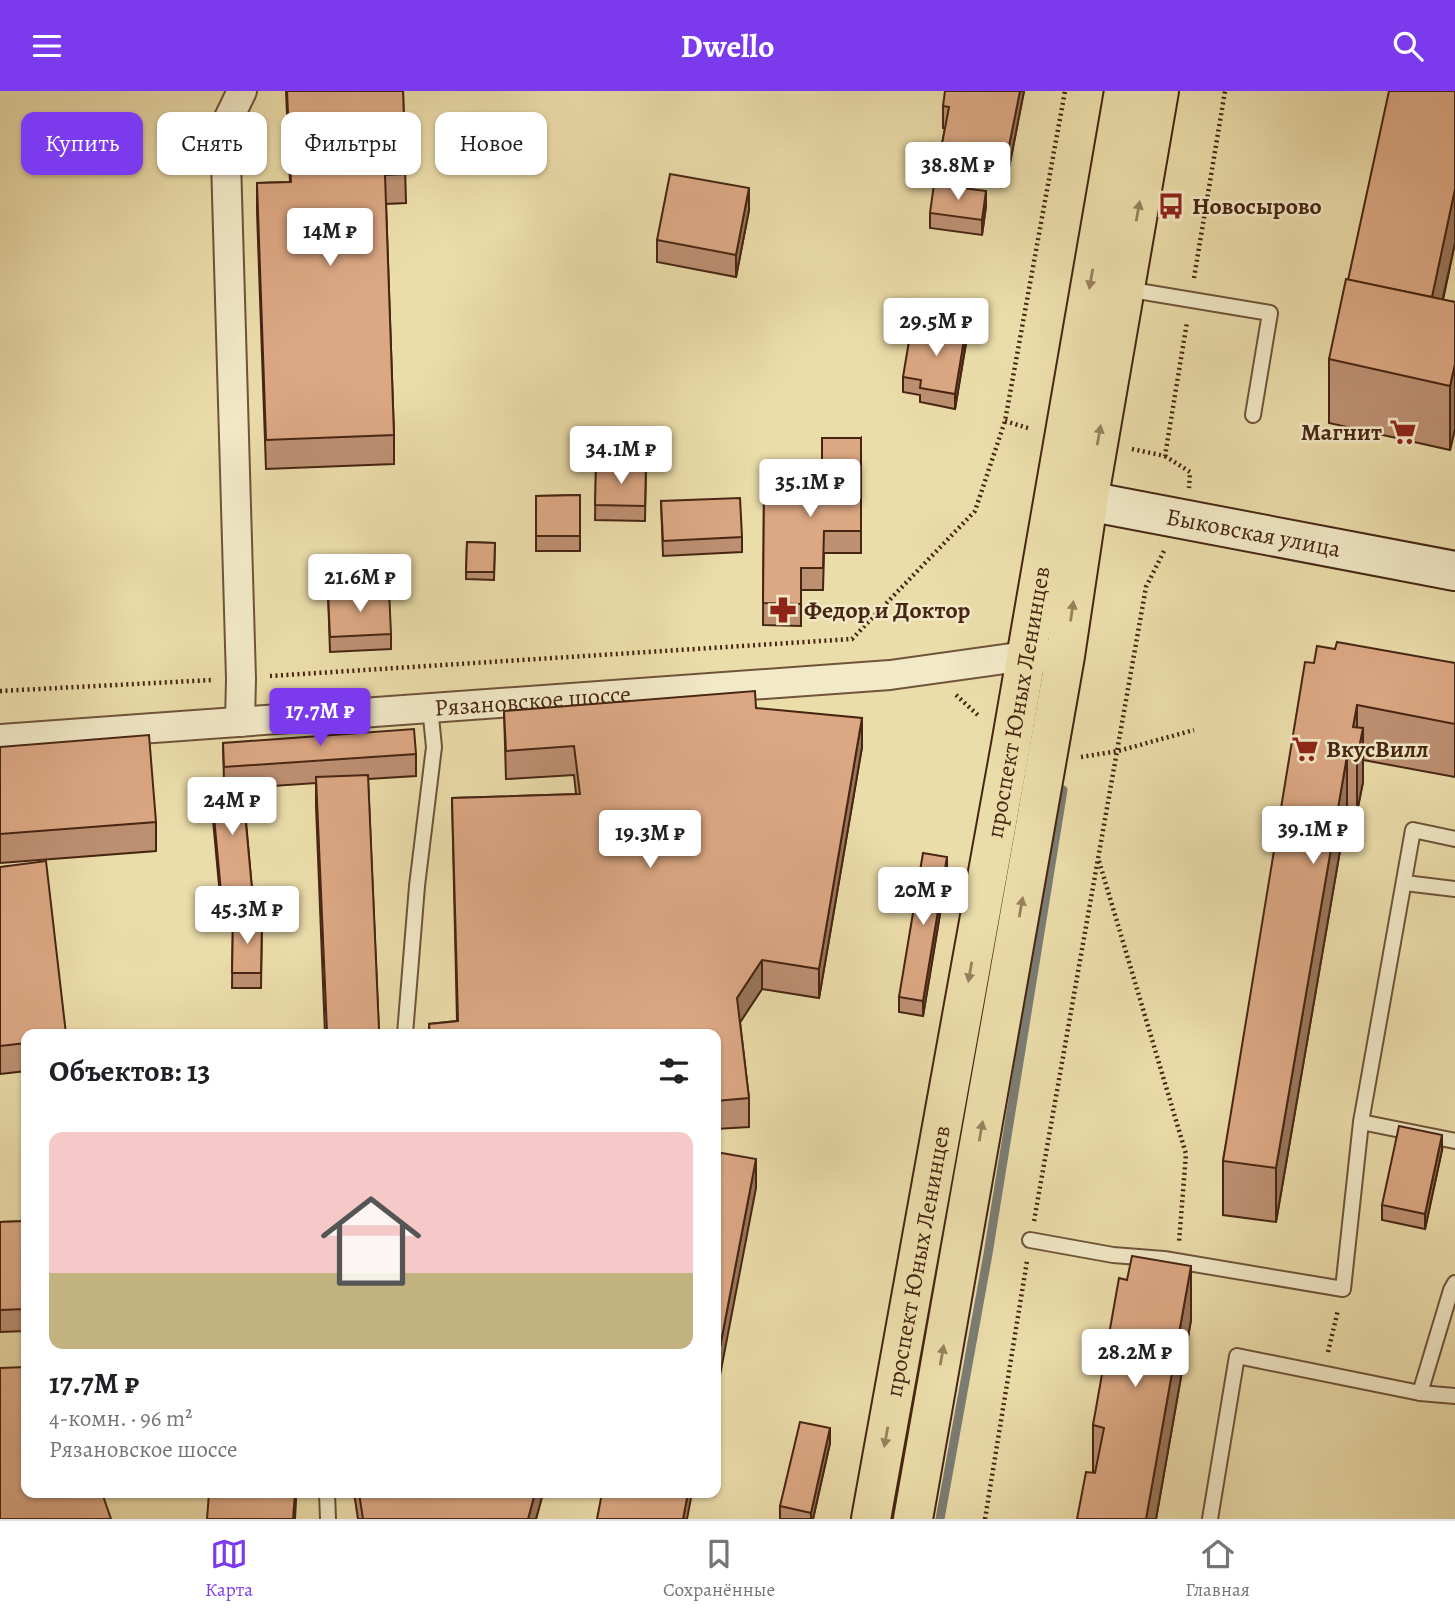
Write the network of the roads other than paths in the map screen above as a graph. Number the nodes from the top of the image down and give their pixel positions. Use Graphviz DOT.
graph roads {
  1 [pos="242,91"];
  2 [pos="1124,91"];
  3 [pos="1159,91"];
  4 [pos="1125,289"];
  5 [pos="1253,415"];
  6 [pos="1080,440"];
  7 [pos="1071,498"];
  8 [pos="1455,571"];
  9 [pos="1026,656"];
  10 [pos="1065,656"];
  11 [pos="430,707"];
  12 [pos="240,722"];
  13 [pos="0,739"];
  14 [pos="1455,839"];
  15 [pos="1405,883"];
  16 [pos="1455,889"];
  17 [pos="405,1029"];
  18 [pos="1361,1122"];
  19 [pos="1455,1141"];
  20 [pos="1030,1240"];
  21 [pos="1455,1283"];
  22 [pos="1420,1393"];
  23 [pos="1455,1396"];
  24 [pos="327,1498"];
  25 [pos="328,1519"];
  26 [pos="871,1519"];
  27 [pos="913,1519"];
  28 [pos="1210,1519"];
  1 -- 12 [label="street"];
  2 -- 6 [label="main road, проспект Юных Ленинцев, one-way"];
  4 -- 3 [label="main road, проспект Юных Ленинцев, one-way"];
  4 -- 5 [label="lane"];
  6 -- 4 [label="main road, проспект Юных Ленинцев, one-way"];
  6 -- 7 [label="main road, проспект Юных Ленинцев"];
  7 -- 8 [label="street, Быковская улица"];
  7 -- 9 [label="main road, проспект Юных Ленинцев"];
  10 -- 7 [label="main road, проспект Юных Ленинцев, one-way"];
  9 -- 10 [label="street, Рязановское шоссе"];
  9 -- 11 [label="street, Рязановское шоссе"];
  9 -- 26 [label="main road, проспект Юных Ленинцев, one-way"];
  27 -- 10 [label="main road, проспект Юных Ленинцев, one-way"];
  11 -- 12 [label="street, Рязановское шоссе"];
  11 -- 17 [label="lane"];
  12 -- 13 [label="street, Рязановское шоссе"];
  14 -- 15 [label="lane"];
  15 -- 16 [label="lane"];
  15 -- 18 [label="lane"];
  18 -- 19 [label="lane"];
  18 -- 20 [label="lane"];
  21 -- 22 [label="lane"];
  22 -- 23 [label="lane"];
  22 -- 28 [label="lane"];
  24 -- 25 [label="lane"];
}
